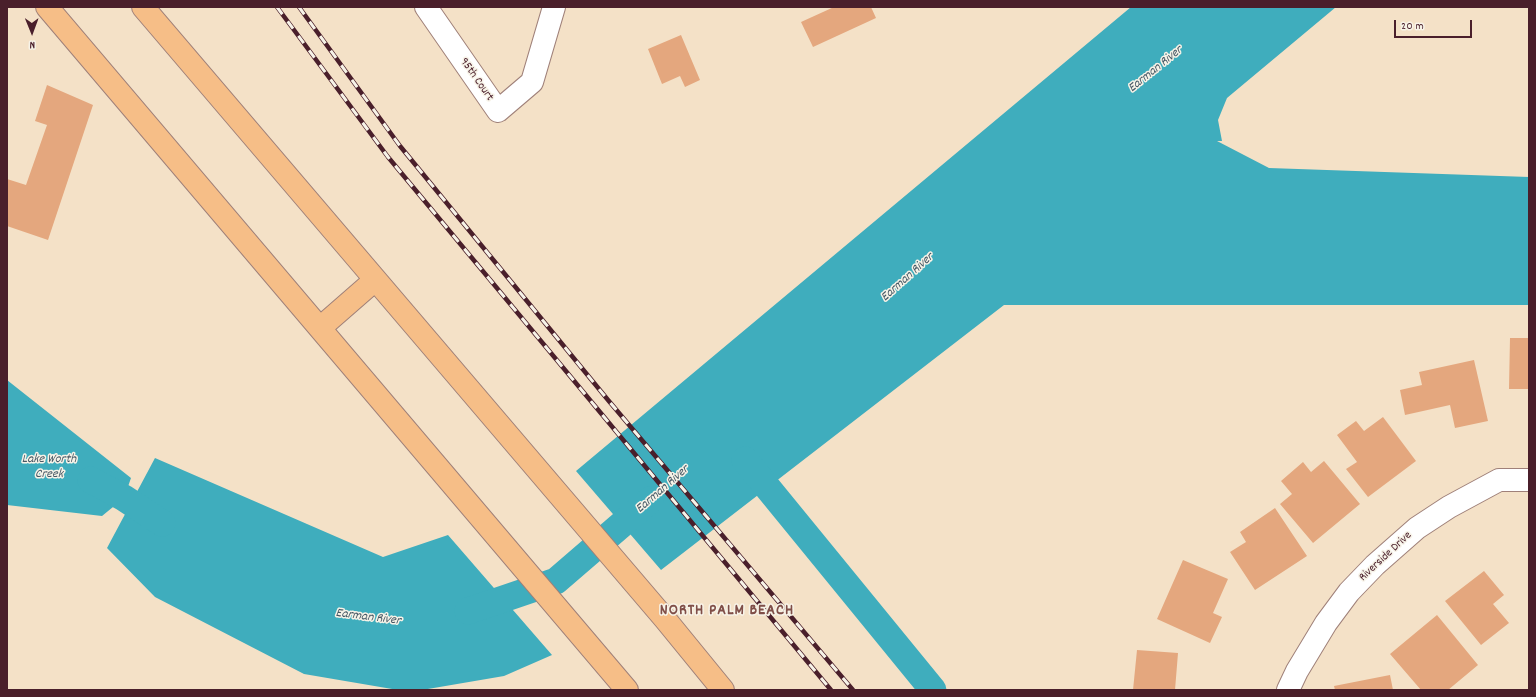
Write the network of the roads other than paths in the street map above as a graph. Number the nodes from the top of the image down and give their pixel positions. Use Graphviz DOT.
graph roads {
  1 [pos="46,7"];
  2 [pos="143,7"];
  3 [pos="426,7"];
  4 [pos="554,7"];
  5 [pos="375,280"];
  6 [pos="320,328"];
  7 [pos="1529,480"];
  8 [pos="627,690"];
  9 [pos="723,690"];
  10 [pos="1288,690"];
  1 -- 6 [label="main road"];
  2 -- 5 [label="main road"];
  3 -- 4 [label="street, 95th Court"];
  5 -- 6 [label="main road"];
  5 -- 9 [label="main road"];
  6 -- 8 [label="main road"];
  7 -- 10 [label="street, Riverside Drive"];
}
